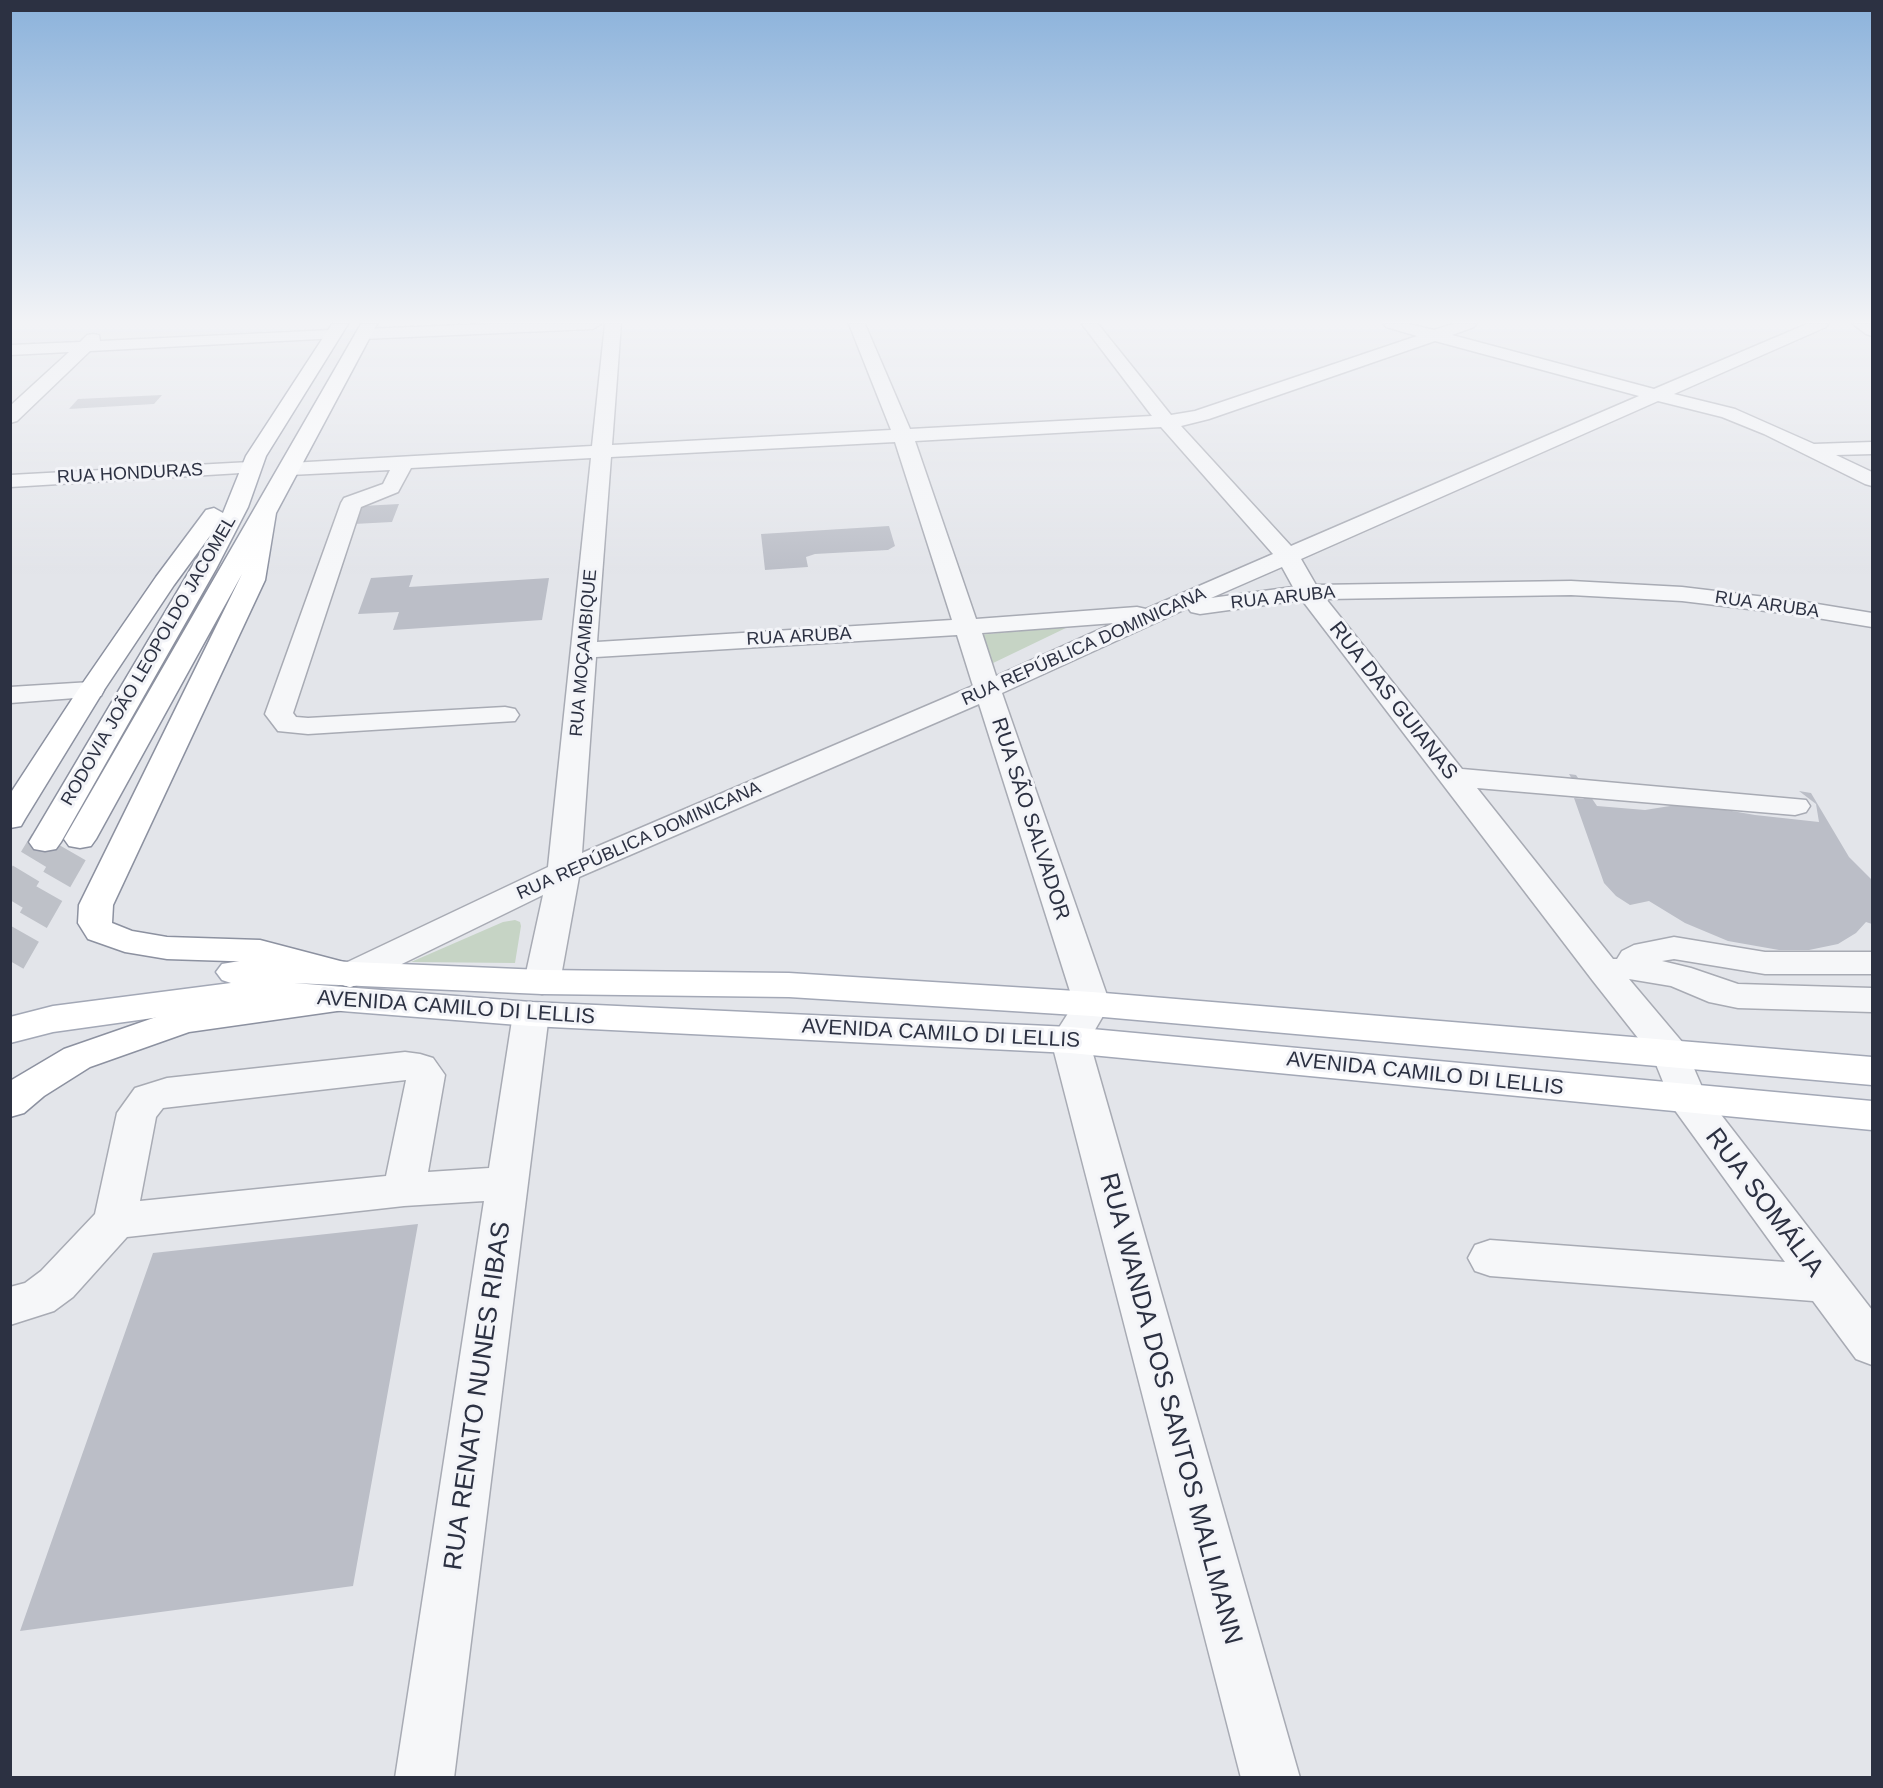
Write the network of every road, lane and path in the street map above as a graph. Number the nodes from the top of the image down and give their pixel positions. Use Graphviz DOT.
graph roads {
  1 [pos="288,407"];
  2 [pos="323,407"];
  3 [pos="606,407"];
  4 [pos="892,407"];
  5 [pos="1155,407"];
  6 [pos="1224,407"];
  7 [pos="1632,407"];
  8 [pos="1705,407"];
  9 [pos="1166,421"];
  10 [pos="903,435"];
  11 [pos="1872,448"];
  12 [pos="1812,449"];
  13 [pos="602,452"];
  14 [pos="404,463"];
  15 [pos="250,468"];
  16 [pos="290,469"];
  17 [pos="1872,480"];
  18 [pos="10,481"];
  19 [pos="265,513"];
  20 [pos="1288,557"];
  21 [pos="1308,592"];
  22 [pos="1159,612"];
  23 [pos="1872,620"];
  24 [pos="967,627"];
  25 [pos="585,650"];
  26 [pos="91,690"];
  27 [pos="987,690"];
  28 [pos="10,695"];
  29 [pos="505,715"];
  30 [pos="1452,777"];
  31 [pos="1795,806"];
  32 [pos="10,819"];
  33 [pos="80,839"];
  34 [pos="45,842"];
  35 [pos="564,872"];
  36 [pos="1872,963"];
  37 [pos="1617,970"];
  38 [pos="344,987"];
  39 [pos="537,998"];
  40 [pos="1872,1000"];
  41 [pos="10,1012"];
  42 [pos="1081,1022"];
  43 [pos="10,1030"];
  44 [pos="1670,1052"];
  45 [pos="1872,1071"];
  46 [pos="1688,1100"];
  47 [pos="10,1103"];
  48 [pos="1872,1116"];
  49 [pos="508,1183"];
  50 [pos="404,1190"];
  51 [pos="115,1221"];
  52 [pos="1490,1258"];
  53 [pos="1824,1283"];
  54 [pos="10,1306"];
  55 [pos="1872,1345"];
  56 [pos="424,1778"];
  57 [pos="1271,1778"];
  1 -- 15 [label="main road, RODOVIA JOÃO LEOPOLDO JACOMEL"];
  2 -- 16 [label="main road, RODOVIA JOÃO LEOPOLDO JACOMEL"];
  3 -- 13 [label="street, RUA MOÇAMBIQUE"];
  4 -- 10 [label="street, RUA SÃO SALVADOR"];
  5 -- 9 [label="street, RUA DAS GUIANAS"];
  6 -- 9 [label="street"];
  7 -- 20 [label="street, RUA REPÚBLICA DOMINICANA"];
  8 -- 12 [label="street"];
  9 -- 10 [label="street"];
  9 -- 20 [label="street, RUA DAS GUIANAS"];
  10 -- 13 [label="street"];
  10 -- 24 [label="street, RUA SÃO SALVADOR"];
  11 -- 12 [label="street"];
  12 -- 17 [label="street"];
  13 -- 14 [label="street"];
  13 -- 25 [label="street, RUA MOÇAMBIQUE"];
  14 -- 16 [label="street"];
  14 -- 29 [label="street"];
  15 -- 18 [label="street, RUA HONDURAS"];
  15 -- 26 [label="main road"];
  15 -- 34 [label="main road, RODOVIA JOÃO LEOPOLDO JACOMEL"];
  16 -- 19 [label="main road, RODOVIA JOÃO LEOPOLDO JACOMEL"];
  19 -- 33 [label="main road, RODOVIA JOÃO LEOPOLDO JACOMEL"];
  19 -- 38 [label="main road"];
  20 -- 21 [label="street, RUA DAS GUIANAS"];
  20 -- 22 [label="street, RUA REPÚBLICA DOMINICANA"];
  21 -- 22 [label="street, RUA ARUBA"];
  21 -- 23 [label="street, RUA ARUBA"];
  21 -- 30 [label="street, RUA DAS GUIANAS"];
  22 -- 24 [label="street, RUA ARUBA"];
  22 -- 27 [label="street, RUA REPÚBLICA DOMINICANA"];
  24 -- 25 [label="street, RUA ARUBA"];
  24 -- 27 [label="street, RUA SÃO SALVADOR"];
  25 -- 35 [label="street, RUA MOÇAMBIQUE"];
  26 -- 28 [label="street"];
  26 -- 32 [label="main road"];
  27 -- 35 [label="street, RUA REPÚBLICA DOMINICANA"];
  27 -- 42 [label="street, RUA SÃO SALVADOR"];
  30 -- 31 [label="street"];
  30 -- 37 [label="street, RUA DAS GUIANAS"];
  35 -- 38 [label="street, RUA REPÚBLICA DOMINICANA"];
  35 -- 39 [label="street, RUA MOÇAMBIQUE"];
  36 -- 37 [label="street"];
  37 -- 40 [label="street"];
  37 -- 44 [label="street, RUA DAS GUIANAS"];
  38 -- 39 [label="main road, AVENIDA CAMILO DI LELLIS"];
  38 -- 41 [label="main road, AVENIDA CAMILO DI LELLIS"];
  38 -- 43 [label="main road, AVENIDA CAMILO DI LELLIS"];
  38 -- 47 [label="main road"];
  39 -- 42 [label="main road, AVENIDA CAMILO DI LELLIS"];
  39 -- 49 [label="street, RUA RENATO NUNES RIBAS"];
  42 -- 44 [label="main road, AVENIDA CAMILO DI LELLIS"];
  42 -- 46 [label="main road, AVENIDA CAMILO DI LELLIS"];
  42 -- 57 [label="street, RUA WANDA DOS SANTOS MALLMANN"];
  44 -- 45 [label="main road, AVENIDA CAMILO DI LELLIS"];
  44 -- 46 [label="street, RUA SOMÁLIA"];
  46 -- 48 [label="main road, AVENIDA CAMILO DI LELLIS"];
  46 -- 53 [label="street, RUA SOMÁLIA"];
  49 -- 50 [label="street"];
  49 -- 56 [label="street, RUA RENATO NUNES RIBAS"];
  50 -- 51 [label="street"];
  50 -- 51 [label="street"];
  51 -- 54 [label="street"];
  52 -- 53 [label="street"];
  53 -- 55 [label="street, RUA SOMÁLIA"];
}
